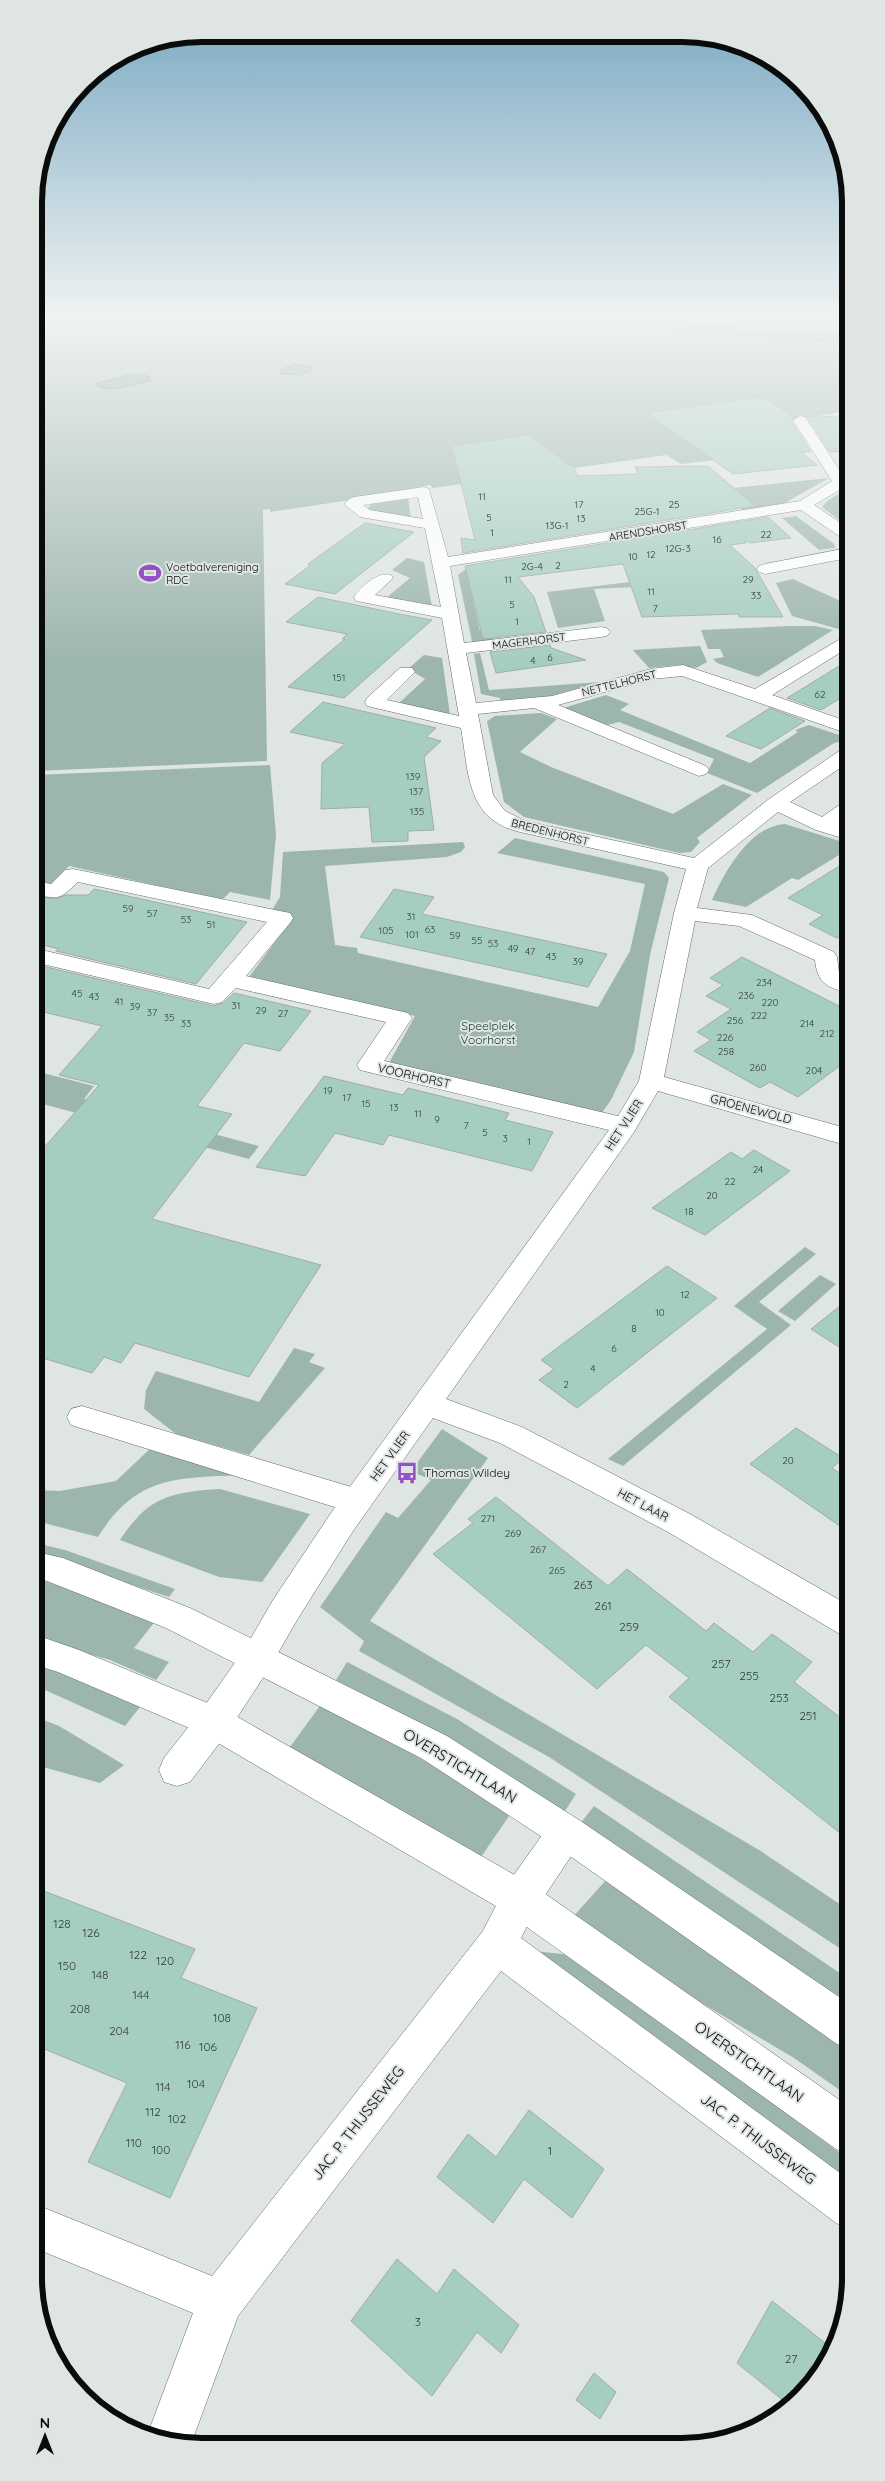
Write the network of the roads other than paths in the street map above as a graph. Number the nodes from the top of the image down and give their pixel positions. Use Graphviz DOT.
graph roads {
  1 [pos="808,431"];
  2 [pos="842,479"];
  3 [pos="842,483"];
  4 [pos="804,505"];
  5 [pos="433,525"];
  6 [pos="842,532"];
  7 [pos="842,554"];
  8 [pos="441,564"];
  9 [pos="765,569"];
  10 [pos="385,578"];
  11 [pos="448,614"];
  12 [pos="601,632"];
  13 [pos="842,643"];
  14 [pos="456,649"];
  15 [pos="406,672"];
  16 [pos="757,696"];
  17 [pos="538,703"];
  18 [pos="469,717"];
  19 [pos="842,726"];
  20 [pos="842,758"];
  21 [pos="699,770"];
  22 [pos="776,803"];
  23 [pos="842,812"];
  24 [pos="823,826"];
  25 [pos="842,832"];
  26 [pos="698,865"];
  27 [pos="43,889"];
  28 [pos="685,913"];
  29 [pos="46,958"];
  30 [pos="231,980"];
  31 [pos="842,982"];
  32 [pos="651,1081"];
  33 [pos="625,1126"];
  34 [pos="842,1136"];
  35 [pos="427,1404"];
  36 [pos="82,1417"];
  37 [pos="357,1501"];
  38 [pos="42,1566"];
  39 [pos="842,1618"];
  40 [pos="42,1652"];
  41 [pos="258,1657"];
  42 [pos="214,1722"];
  43 [pos="177,1770"];
  44 [pos="566,1832"];
  45 [pos="520,1899"];
  46 [pos="497,1944"];
  47 [pos="842,2024"];
  48 [pos="842,2128"];
  49 [pos="842,2201"];
  50 [pos="42,2229"];
  51 [pos="220,2302"];
  52 [pos="171,2435"];
  1 -- 2 [label="street"];
  3 -- 4 [label="street, ARENDSHORST"];
  4 -- 6 [label="street"];
  4 -- 8 [label="street, ARENDSHORST"];
  5 -- 5 [label="street, BREDENHORST"];
  5 -- 8 [label="street, BREDENHORST"];
  7 -- 9 [label="street"];
  8 -- 11 [label="street, BREDENHORST"];
  10 -- 11 [label="street"];
  11 -- 14 [label="street, BREDENHORST"];
  12 -- 14 [label="street, MAGERHORST"];
  13 -- 16 [label="street"];
  14 -- 18 [label="street, BREDENHORST"];
  15 -- 18 [label="street"];
  16 -- 17 [label="street, NETTELHORST"];
  16 -- 19 [label="street, NETTELHORST"];
  17 -- 18 [label="street, NETTELHORST"];
  17 -- 21 [label="street, NETTELHORST"];
  18 -- 26 [label="street, BREDENHORST"];
  20 -- 22 [label="street"];
  22 -- 24 [label="street"];
  22 -- 26 [label="street"];
  23 -- 24 [label="street"];
  24 -- 25 [label="street"];
  26 -- 28 [label="street, HET VLIER"];
  27 -- 30 [label="street"];
  28 -- 31 [label="street"];
  28 -- 32 [label="street, HET VLIER"];
  29 -- 30 [label="street"];
  30 -- 33 [label="street, VOORHORST"];
  32 -- 33 [label="street, HET VLIER"];
  32 -- 34 [label="street, GROENEWOLD"];
  33 -- 35 [label="street, HET VLIER"];
  35 -- 37 [label="street, HET VLIER"];
  35 -- 39 [label="street, HET LAAR"];
  36 -- 37 [label="street"];
  37 -- 41 [label="street, HET VLIER"];
  38 -- 41 [label="street, OVERSTICHTLAAN"];
  40 -- 42 [label="street, OVERSTICHTLAAN"];
  41 -- 42 [label="street, HET VLIER"];
  41 -- 44 [label="street, OVERSTICHTLAAN"];
  42 -- 43 [label="street"];
  42 -- 45 [label="street, OVERSTICHTLAAN"];
  44 -- 45 [label="street, JAC. P. THIJSSEWEG"];
  44 -- 47 [label="street, OVERSTICHTLAAN"];
  45 -- 46 [label="street, JAC. P. THIJSSEWEG"];
  45 -- 48 [label="street, OVERSTICHTLAAN"];
  46 -- 49 [label="street, JAC. P. THIJSSEWEG"];
  46 -- 51 [label="street, JAC. P. THIJSSEWEG"];
  50 -- 51 [label="street"];
  51 -- 52 [label="street, JAC. P. THIJSSEWEG"];
}
